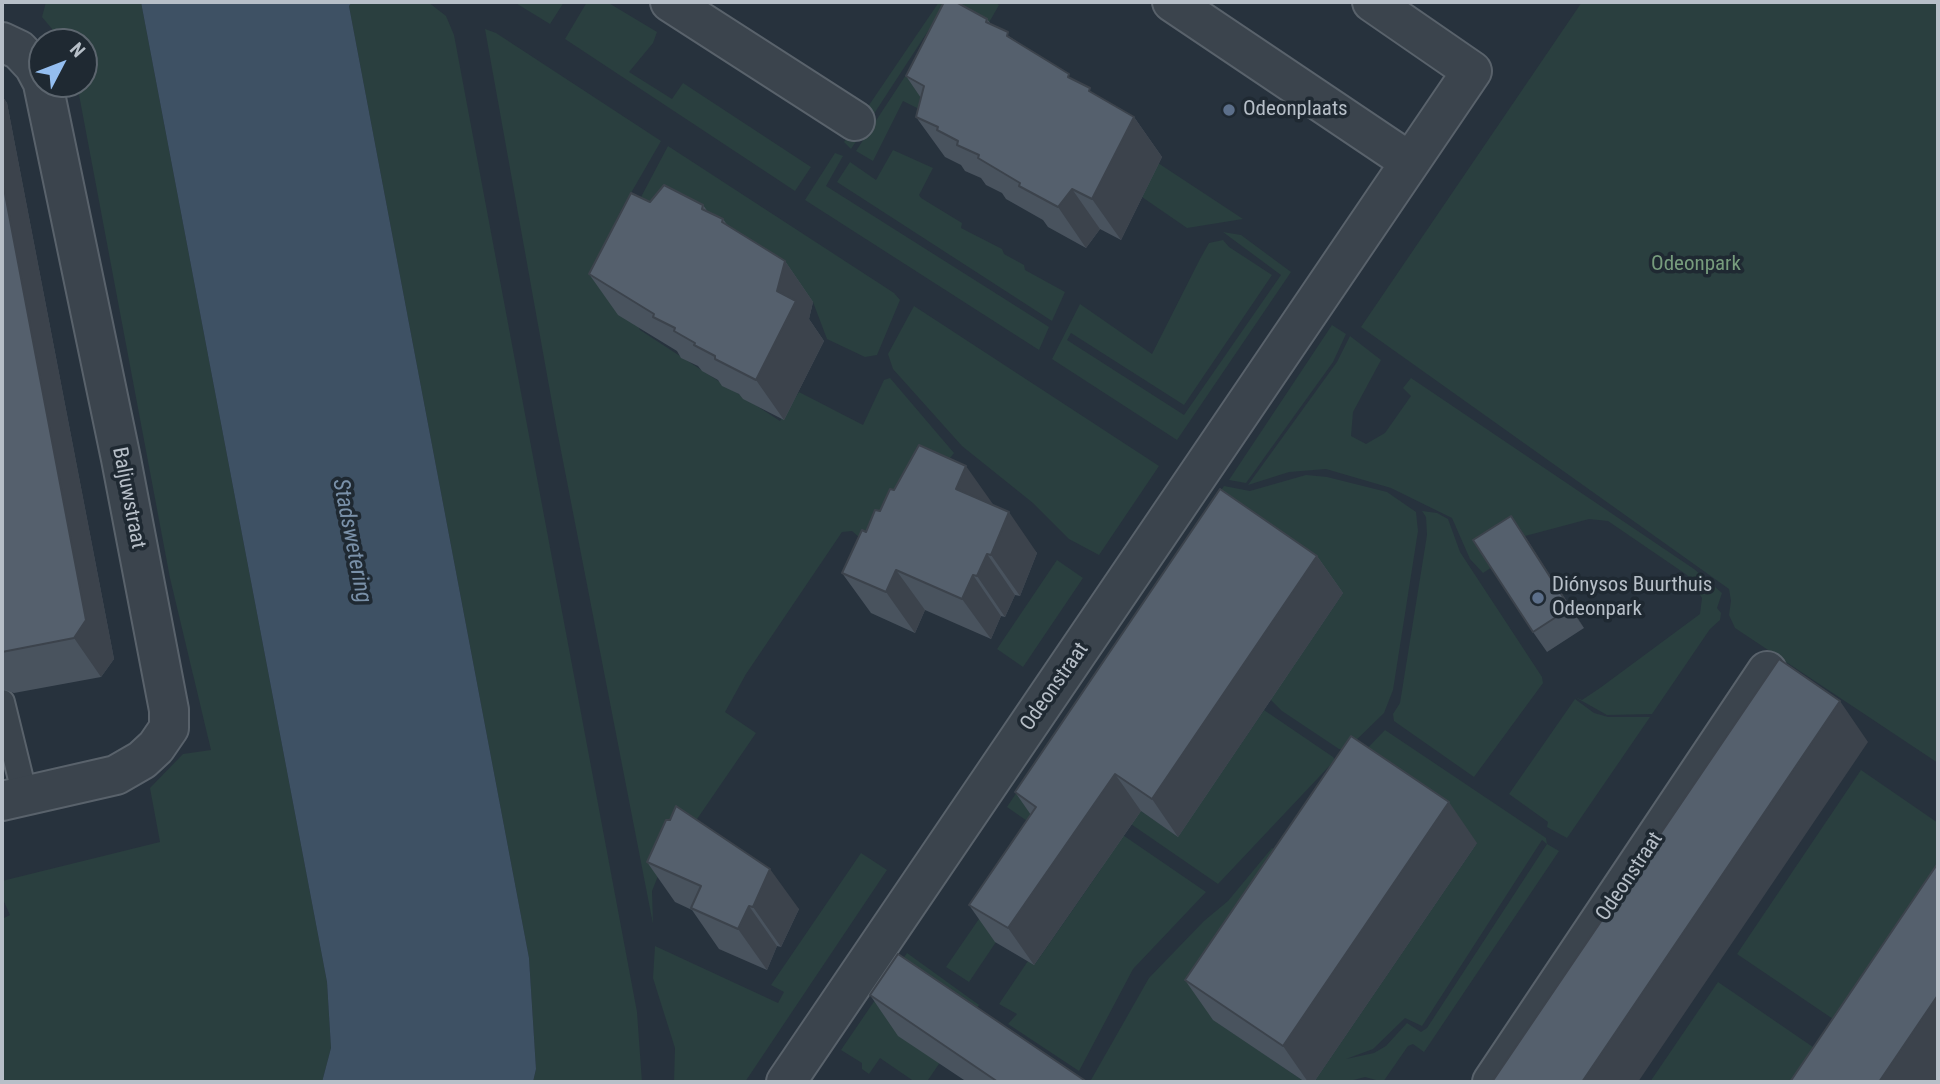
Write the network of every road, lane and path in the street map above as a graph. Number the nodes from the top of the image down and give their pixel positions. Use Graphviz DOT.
graph roads {
  1 [pos="670,2"];
  2 [pos="1172,2"];
  3 [pos="1372,2"];
  4 [pos="2,42"];
  5 [pos="28,60"];
  6 [pos="46,98"];
  7 [pos="855,121"];
  8 [pos="1410,162"];
  9 [pos="1767,671"];
  10 [pos="2,702"];
  11 [pos="8,800"];
  12 [pos="786,1082"];
  13 [pos="1492,1082"];
  1 -- 7 [label="street"];
  2 -- 8 [label="street"];
  3 -- 8 [label="street"];
  4 -- 5 [label="street, Baljuwstraat"];
  6 -- 11 [label="street, Baljuwstraat"];
  8 -- 12 [label="street, Odeonstraat"];
  9 -- 13 [label="street, Odeonstraat"];
  10 -- 11 [label="lane"];
}
